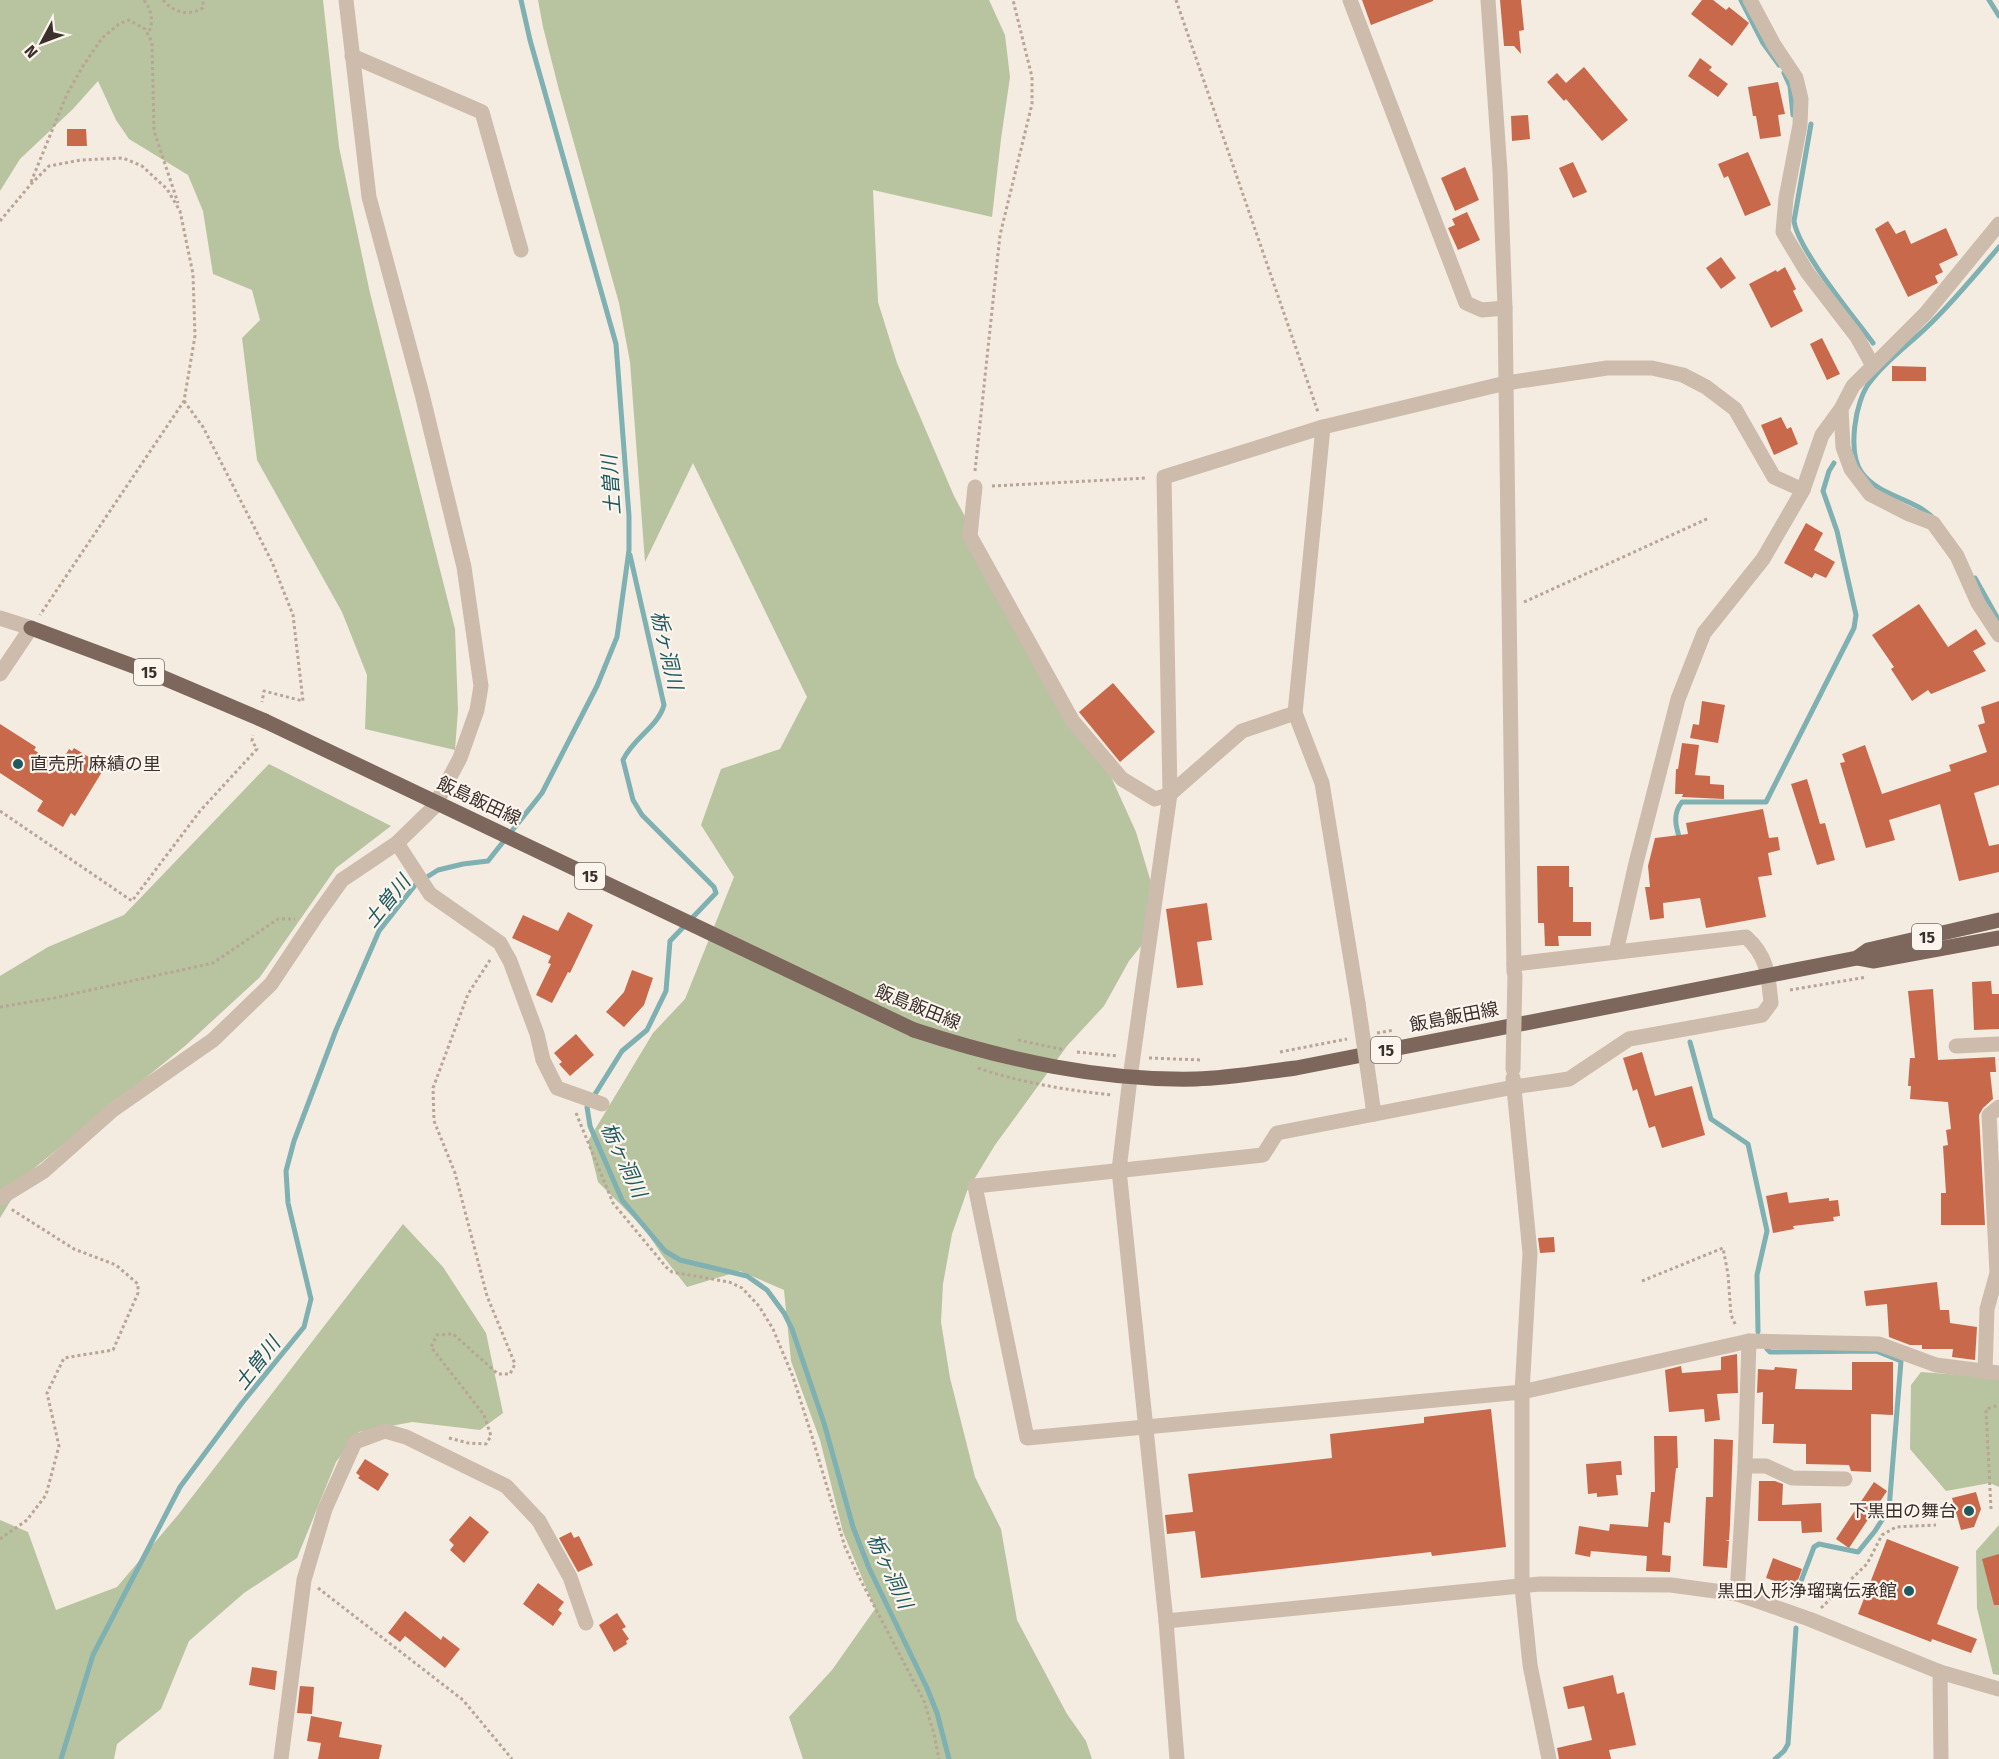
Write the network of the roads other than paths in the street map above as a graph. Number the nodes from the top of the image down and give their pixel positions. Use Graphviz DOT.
graph roads {
  1 [pos="346,0"];
  2 [pos="1350,0"];
  3 [pos="1488,0"];
  4 [pos="1750,0"];
  5 [pos="351,56"];
  6 [pos="1999,224"];
  7 [pos="521,250"];
  8 [pos="1505,308"];
  9 [pos="1873,366"];
  10 [pos="1506,383"];
  11 [pos="1841,409"];
  12 [pos="1323,427"];
  13 [pos="975,487"];
  14 [pos="1803,490"];
  15 [pos="0,618"];
  16 [pos="31,628"];
  17 [pos="1999,635"];
  18 [pos="7,651"];
  19 [pos="0,674"];
  20 [pos="1295,713"];
  21 [pos="1170,794"];
  22 [pos="397,843"];
  23 [pos="1999,920"];
  24 [pos="1999,938"];
  25 [pos="1616,952"];
  26 [pos="1857,958"];
  27 [pos="1514,970"];
  28 [pos="1768,976"];
  29 [pos="1999,1044"];
  30 [pos="1956,1046"];
  31 [pos="1130,1078"];
  32 [pos="1514,1087"];
  33 [pos="595,1101"];
  34 [pos="1999,1107"];
  35 [pos="1374,1114"];
  36 [pos="1119,1170"];
  37 [pos="5,1203"];
  38 [pos="1749,1341"];
  39 [pos="1992,1372"];
  40 [pos="1522,1392"];
  41 [pos="1146,1427"];
  42 [pos="1745,1466"];
  43 [pos="1845,1479"];
  44 [pos="1522,1587"];
  45 [pos="1737,1594"];
  46 [pos="1166,1621"];
  47 [pos="586,1623"];
  48 [pos="1940,1672"];
  49 [pos="1999,1689"];
  50 [pos="281,1759"];
  51 [pos="1177,1759"];
  52 [pos="1549,1759"];
  53 [pos="1941,1759"];
  1 -- 5 [label="street"];
  2 -- 8 [label="street"];
  3 -- 8 [label="street"];
  4 -- 9 [label="street"];
  5 -- 7 [label="street"];
  5 -- 22 [label="street"];
  6 -- 9 [label="street"];
  8 -- 10 [label="street"];
  9 -- 11 [label="street"];
  10 -- 12 [label="street"];
  10 -- 14 [label="street"];
  10 -- 27 [label="street"];
  11 -- 14 [label="street"];
  11 -- 17 [label="street"];
  12 -- 20 [label="street"];
  12 -- 21 [label="street"];
  13 -- 21 [label="street"];
  14 -- 25 [label="street"];
  15 -- 16 [label="street"];
  16 -- 18 [label="street"];
  16 -- 31 [label="main road, 飯島飯田線 / 15, bridge"];
  18 -- 19 [label="street"];
  20 -- 21 [label="street"];
  20 -- 35 [label="street, bridge"];
  21 -- 31 [label="street"];
  22 -- 33 [label="street"];
  22 -- 37 [label="street"];
  23 -- 26 [label="main road, 飯島飯田線 / 15"];
  24 -- 26 [label="main road, 飯島飯田線 / 15"];
  25 -- 27 [label="street"];
  25 -- 28 [label="street"];
  26 -- 28 [label="main road, 飯島飯田線 / 15"];
  27 -- 32 [label="street, bridge"];
  28 -- 31 [label="main road, 飯島飯田線 / 15"];
  28 -- 32 [label="street"];
  29 -- 30 [label="street"];
  31 -- 36 [label="street"];
  32 -- 35 [label="street"];
  32 -- 40 [label="street"];
  34 -- 39 [label="street"];
  35 -- 36 [label="street"];
  36 -- 41 [label="street"];
  36 -- 41 [label="street"];
  38 -- 39 [label="street"];
  38 -- 40 [label="street"];
  38 -- 42 [label="street"];
  40 -- 41 [label="street"];
  40 -- 44 [label="street"];
  41 -- 46 [label="street"];
  42 -- 43 [label="street"];
  42 -- 45 [label="street"];
  44 -- 45 [label="street"];
  44 -- 46 [label="street"];
  44 -- 52 [label="street"];
  45 -- 48 [label="street"];
  46 -- 51 [label="street"];
  47 -- 50 [label="street"];
  48 -- 49 [label="street"];
  48 -- 53 [label="street"];
}
